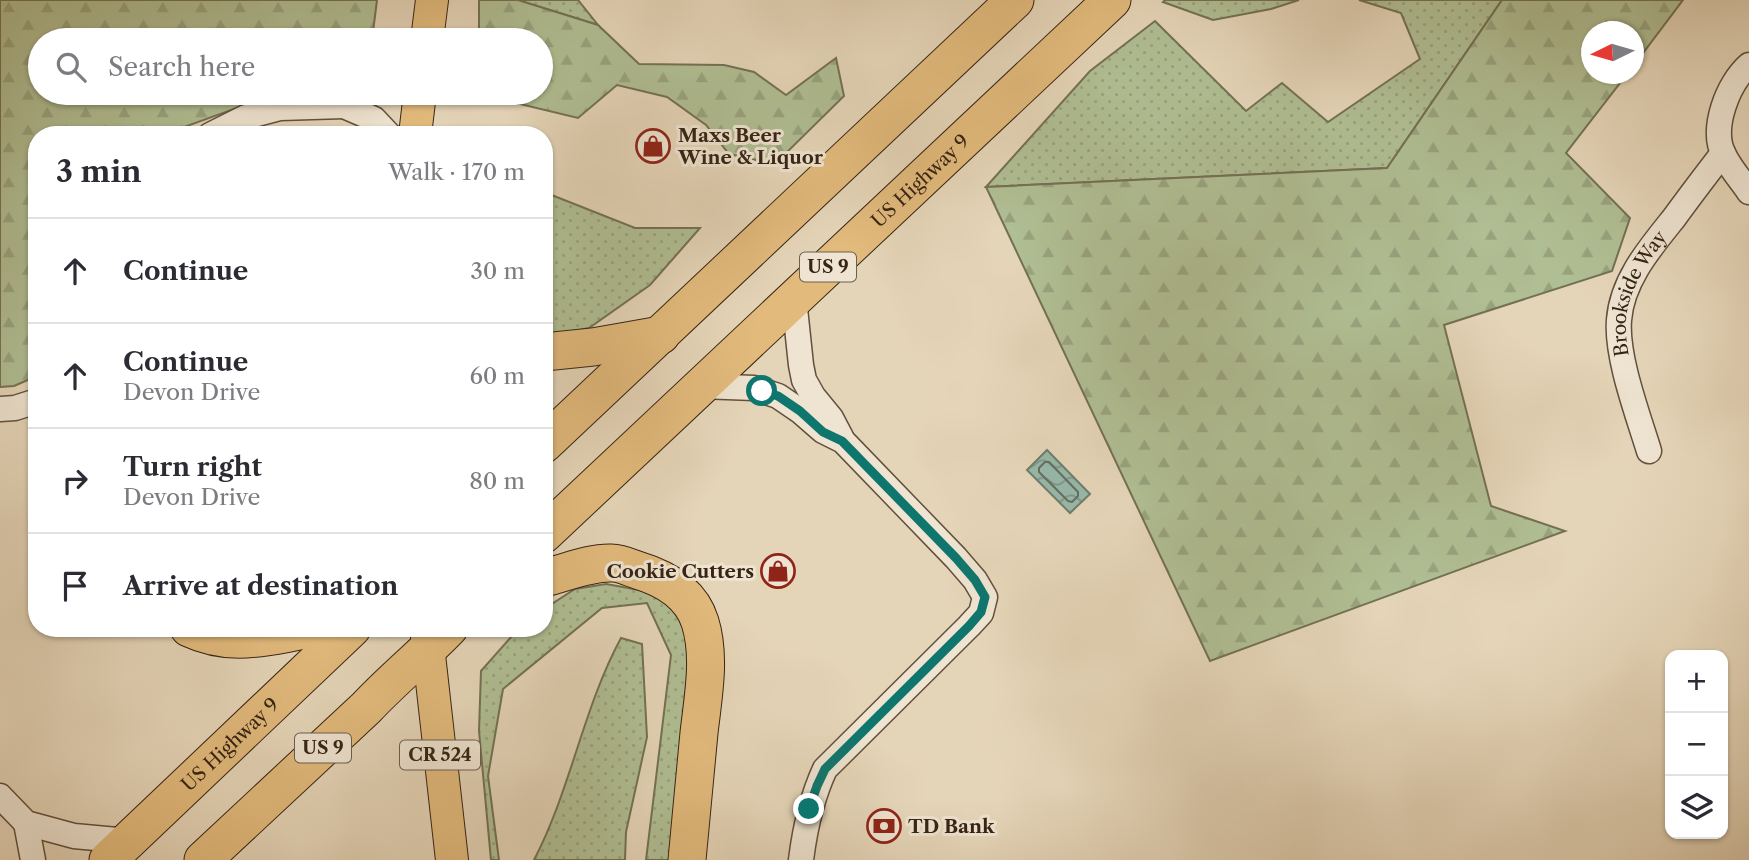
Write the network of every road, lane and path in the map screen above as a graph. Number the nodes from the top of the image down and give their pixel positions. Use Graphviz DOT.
graph roads {
  1 [pos="432,0"];
  2 [pos="1016,0"];
  3 [pos="1112,0"];
  4 [pos="428,28"];
  5 [pos="1749,65"];
  6 [pos="419,105"];
  7 [pos="344,106"];
  8 [pos="228,126"];
  9 [pos="381,126"];
  10 [pos="416,126"];
  11 [pos="1723,153"];
  12 [pos="1749,192"];
  13 [pos="794,299"];
  14 [pos="661,335"];
  15 [pos="553,351"];
  16 [pos="701,386"];
  17 [pos="28,404"];
  18 [pos="0,409"];
  19 [pos="553,436"];
  20 [pos="842,441"];
  21 [pos="1649,451"];
  22 [pos="553,526"];
  23 [pos="553,576"];
  24 [pos="213,637"];
  25 [pos="268,637"];
  26 [pos="343,637"];
  27 [pos="433,637"];
  28 [pos="435,637"];
  29 [pos="0,796"];
  30 [pos="26,823"];
  31 [pos="118,851"];
  32 [pos="33,860"];
  33 [pos="203,860"];
  34 [pos="452,860"];
  35 [pos="687,860"];
  36 [pos="800,860"];
  1 -- 4 [label="main road"];
  2 -- 14 [label="highway"];
  3 -- 13 [label="highway, US Highway 9 / US 9"];
  5 -- 11 [label="street"];
  6 -- 10 [label="main road"];
  7 -- 8 [label="street"];
  7 -- 9 [label="street"];
  11 -- 12 [label="street"];
  11 -- 21 [label="street, Brookside Way"];
  13 -- 16 [label="highway, US Highway 9 / US 9"];
  13 -- 20 [label="street"];
  14 -- 15 [label="highway"];
  14 -- 19 [label="highway"];
  16 -- 20 [label="street"];
  16 -- 22 [label="highway, US Highway 9 / US 9"];
  17 -- 18 [label="street"];
  20 -- 36 [label="street"];
  23 -- 35 [label="highway"];
  24 -- 25 [label="highway"];
  26 -- 31 [label="highway, US Highway 9"];
  27 -- 33 [label="highway, US 9"];
  28 -- 34 [label="main road, CR 524"];
  29 -- 30 [label="street"];
  30 -- 31 [label="street"];
  30 -- 32 [label="street"];
}
